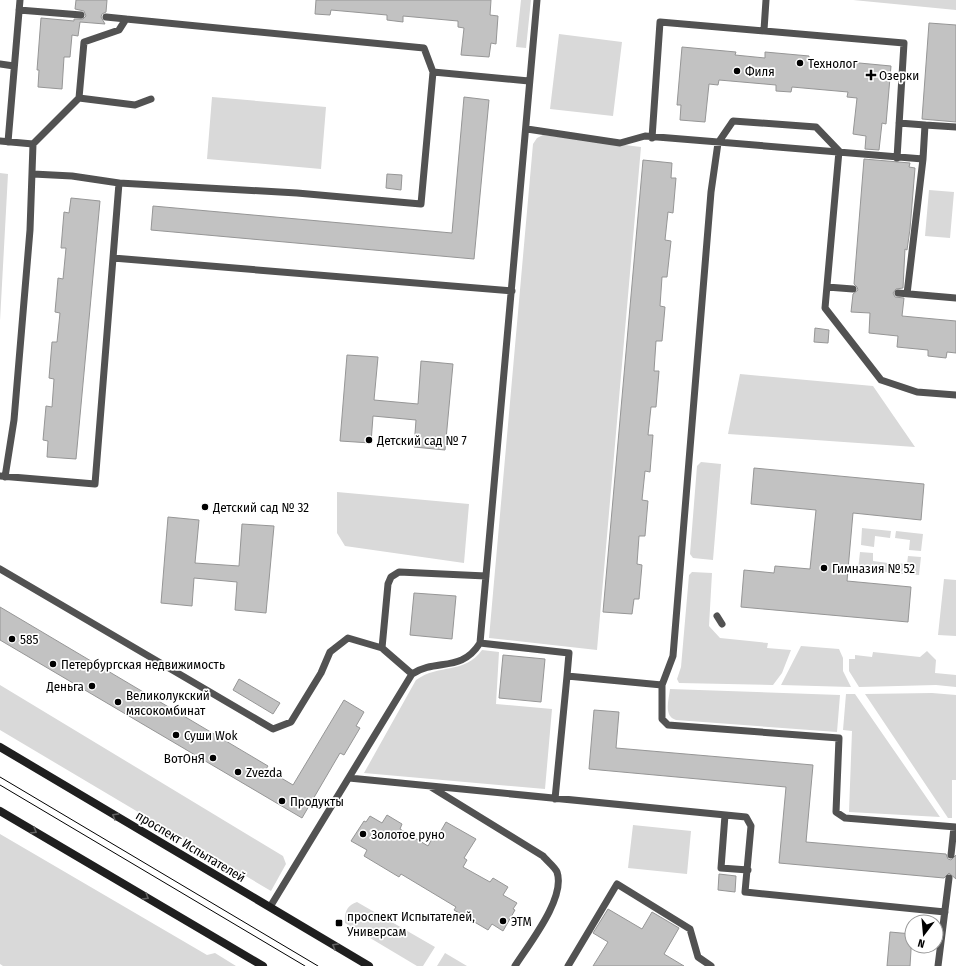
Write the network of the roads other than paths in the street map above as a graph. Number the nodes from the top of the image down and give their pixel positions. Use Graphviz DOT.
graph roads {
  1 [pos="20,0"];
  2 [pos="537,0"];
  3 [pos="766,0"];
  4 [pos="19,10"];
  5 [pos="80,15"];
  6 [pos="106,17"];
  7 [pos="126,19"];
  8 [pos="764,30"];
  9 [pos="0,64"];
  10 [pos="14,66"];
  11 [pos="433,72"];
  12 [pos="529,81"];
  13 [pos="79,98"];
  14 [pos="151,99"];
  15 [pos="899,124"];
  16 [pos="926,126"];
  17 [pos="956,128"];
  18 [pos="527,129"];
  19 [pos="652,138"];
  20 [pos="0,142"];
  21 [pos="8,142"];
  22 [pos="718,143"];
  23 [pos="34,144"];
  24 [pos="839,151"];
  25 [pos="897,158"];
  26 [pos="923,159"];
  27 [pos="33,174"];
  28 [pos="119,183"];
  29 [pos="113,258"];
  30 [pos="827,287"];
  31 [pos="853,289"];
  32 [pos="512,291"];
  33 [pos="898,293"];
  34 [pos="907,294"];
  35 [pos="956,298"];
  36 [pos="956,395"];
  37 [pos="2,477"];
  38 [pos="0,569"];
  39 [pos="486,576"];
  40 [pos="717,616"];
  41 [pos="722,624"];
  42 [pos="480,643"];
  43 [pos="382,648"];
  44 [pos="412,674"];
  45 [pos="567,676"];
  46 [pos="662,685"];
  47 [pos="0,747"];
  48 [pos="349,778"];
  49 [pos="429,785"];
  50 [pos="555,799"];
  51 [pos="0,811"];
  52 [pos="725,815"];
  53 [pos="955,827"];
  54 [pos="951,855"];
  55 [pos="748,870"];
  56 [pos="949,878"];
  57 [pos="270,907"];
  58 [pos="945,912"];
  59 [pos="263,966"];
  60 [pos="369,966"];
  61 [pos="514,966"];
  62 [pos="568,966"];
  63 [pos="711,966"];
  64 [pos="938,966"];
  1 -- 4 [label="lane"];
  2 -- 12 [label="lane"];
  3 -- 8 [label="lane"];
  4 -- 5 [label="lane"];
  4 -- 10 [label="lane"];
  6 -- 7 [label="lane"];
  7 -- 11 [label="lane"];
  7 -- 13 [label="lane"];
  8 -- 15 [label="lane"];
  8 -- 19 [label="lane"];
  9 -- 10 [label="lane"];
  10 -- 21 [label="lane"];
  11 -- 12 [label="lane"];
  11 -- 28 [label="lane"];
  12 -- 18 [label="lane"];
  13 -- 14 [label="lane"];
  13 -- 23 [label="lane"];
  15 -- 16 [label="lane"];
  15 -- 25 [label="lane"];
  16 -- 17 [label="lane"];
  16 -- 26 [label="lane"];
  18 -- 19 [label="lane"];
  18 -- 32 [label="lane"];
  19 -- 22 [label="lane"];
  20 -- 21 [label="lane"];
  21 -- 23 [label="lane"];
  22 -- 24 [label="lane"];
  22 -- 24 [label="lane"];
  22 -- 46 [label="lane"];
  23 -- 27 [label="lane"];
  24 -- 25 [label="lane"];
  24 -- 30 [label="lane"];
  25 -- 26 [label="lane"];
  26 -- 34 [label="lane"];
  27 -- 28 [label="lane"];
  27 -- 37 [label="lane"];
  28 -- 29 [label="lane"];
  29 -- 32 [label="lane"];
  29 -- 37 [label="lane"];
  30 -- 31 [label="lane"];
  30 -- 36 [label="lane"];
  32 -- 39 [label="lane"];
  33 -- 34 [label="lane"];
  34 -- 35 [label="lane"];
  38 -- 43 [label="lane"];
  39 -- 42 [label="lane"];
  39 -- 43 [label="lane"];
  40 -- 41 [label="lane"];
  42 -- 44 [label="lane"];
  42 -- 45 [label="lane"];
  43 -- 44 [label="lane"];
  44 -- 48 [label="lane"];
  45 -- 46 [label="lane"];
  45 -- 50 [label="lane"];
  46 -- 53 [label="lane"];
  57 -- 47 [label="main road, проспект Испытателей, one-way"];
  48 -- 49 [label="lane"];
  48 -- 57 [label="lane"];
  49 -- 50 [label="lane"];
  49 -- 61 [label="lane"];
  50 -- 52 [label="lane"];
  51 -- 59 [label="main road, one-way"];
  52 -- 55 [label="lane"];
  52 -- 55 [label="lane"];
  53 -- 54 [label="lane"];
  55 -- 58 [label="lane"];
  56 -- 58 [label="lane"];
  60 -- 57 [label="main road, проспект Испытателей, one-way"];
  58 -- 64 [label="lane"];
  62 -- 63 [label="lane"];
}
